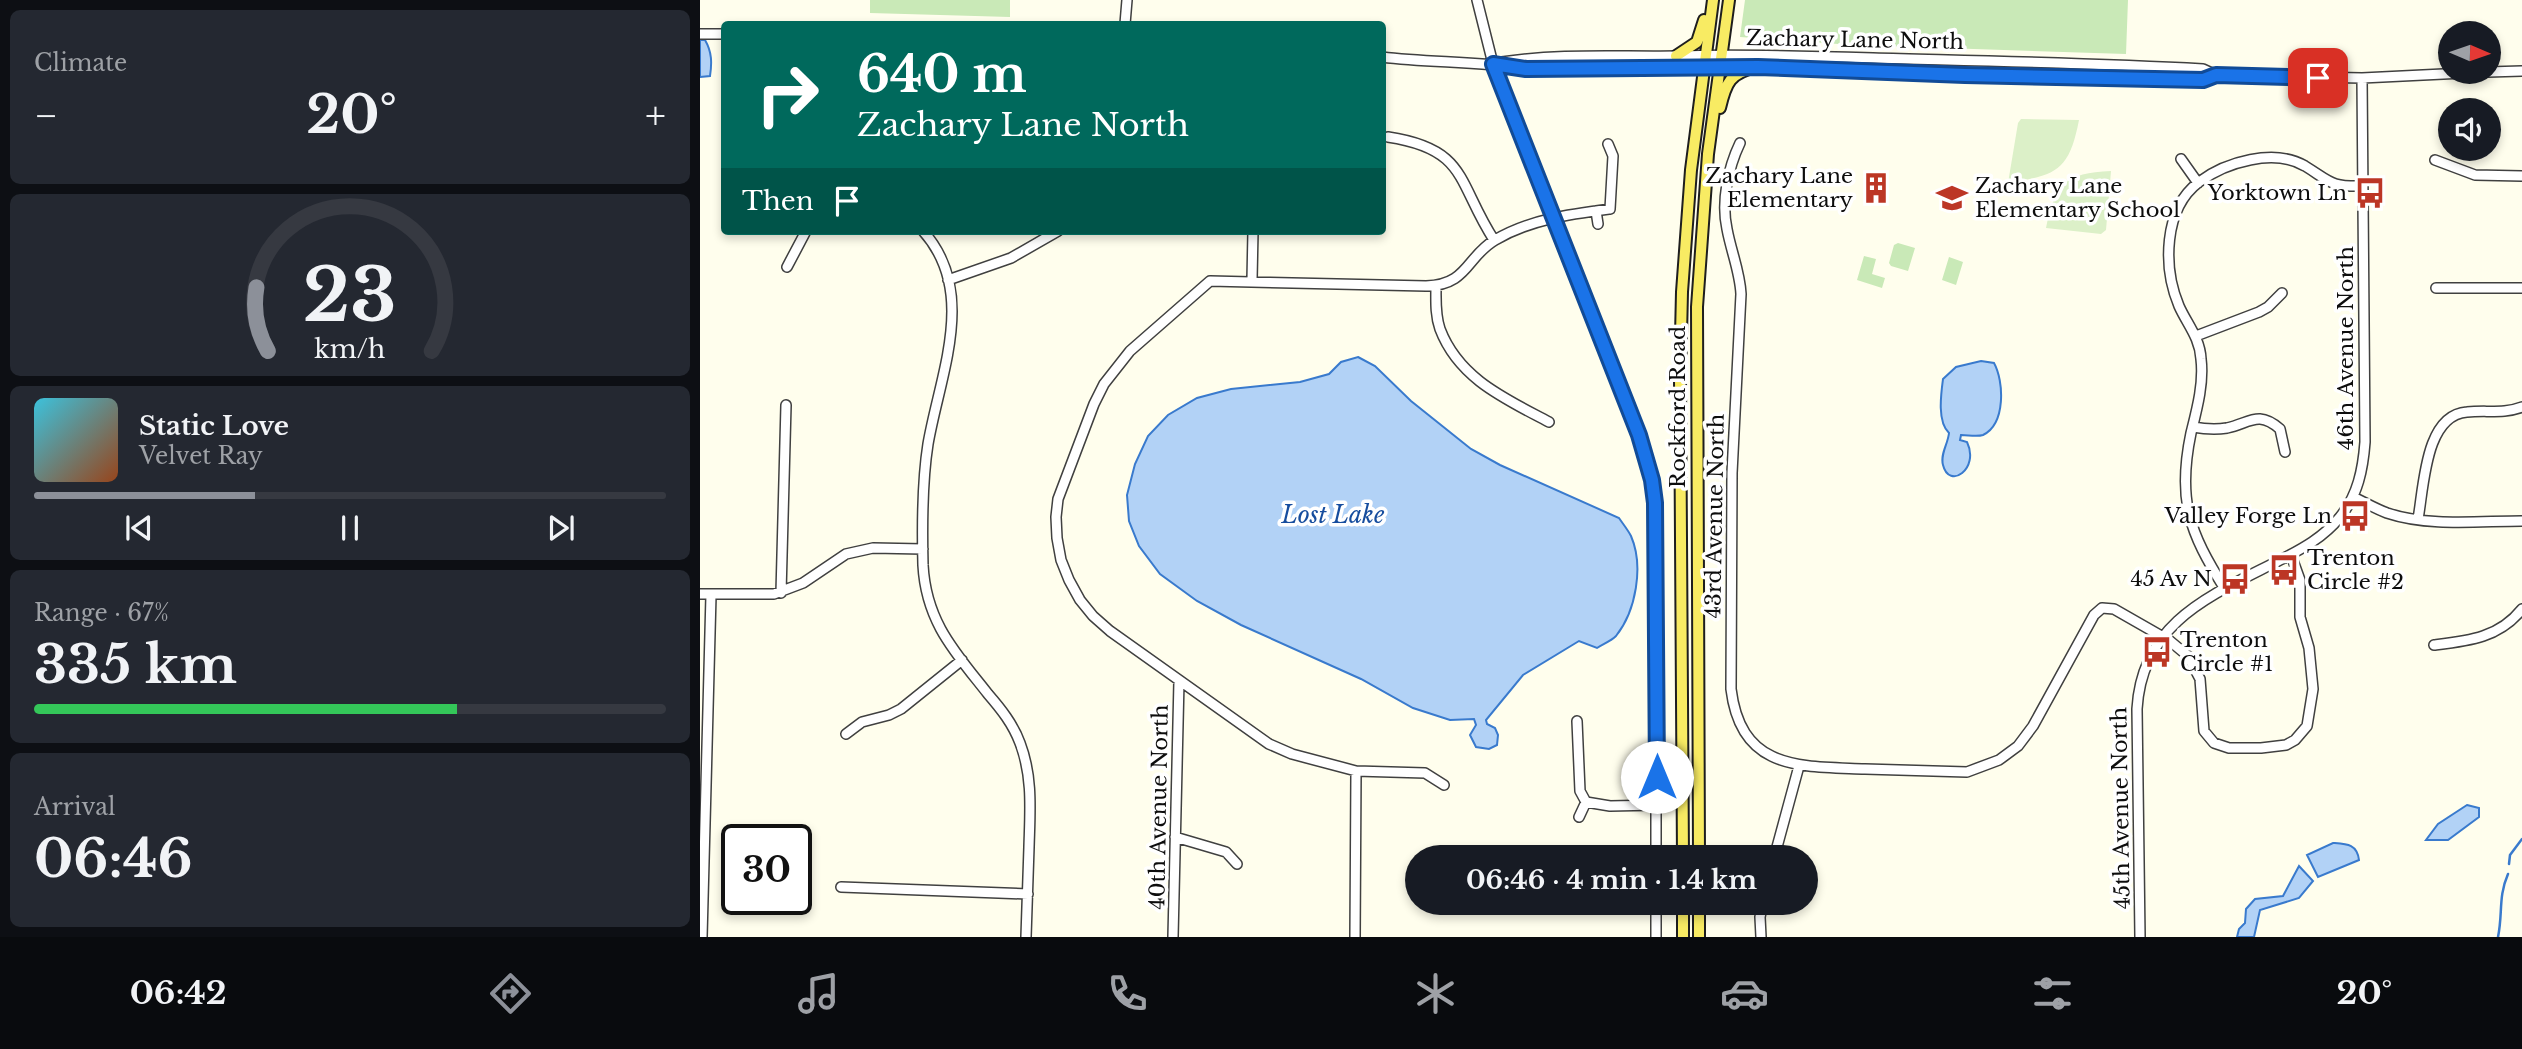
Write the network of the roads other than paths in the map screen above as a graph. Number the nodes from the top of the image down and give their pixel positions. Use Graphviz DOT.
graph roads {
  1 [pos="1128,0"];
  2 [pos="1477,0"];
  3 [pos="1706,0"];
  4 [pos="1713,0"];
  5 [pos="1729,0"];
  6 [pos="1125,21"];
  7 [pos="700,34"];
  8 [pos="721,34"];
  9 [pos="1705,55"];
  10 [pos="1721,55"];
  11 [pos="1676,56"];
  12 [pos="1386,57"];
  13 [pos="1578,57"];
  14 [pos="1493,64"];
  15 [pos="1758,67"];
  16 [pos="1720,68"];
  17 [pos="1703,69"];
  18 [pos="1578,70"];
  19 [pos="2522,71"];
  20 [pos="2501,72"];
  21 [pos="2438,74"];
  22 [pos="2216,75"];
  23 [pos="2362,78"];
  24 [pos="1388,137"];
  25 [pos="1740,143"];
  26 [pos="1608,144"];
  27 [pos="1708,155"];
  28 [pos="2181,159"];
  29 [pos="2435,160"];
  30 [pos="2522,176"];
  31 [pos="2198,183"];
  32 [pos="2363,186"];
  33 [pos="1596,211"];
  34 [pos="1552,217"];
  35 [pos="1598,224"];
  36 [pos="804,235"];
  37 [pos="926,235"];
  38 [pos="1048,235"];
  39 [pos="1253,235"];
  40 [pos="1494,240"];
  41 [pos="787,267"];
  42 [pos="948,280"];
  43 [pos="1252,280"];
  44 [pos="1436,286"];
  45 [pos="2436,288"];
  46 [pos="2522,288"];
  47 [pos="2282,293"];
  48 [pos="2196,336"];
  49 [pos="786,405"];
  50 [pos="2522,407"];
  51 [pos="1549,422"];
  52 [pos="2193,428"];
  53 [pos="2285,452"];
  54 [pos="2353,497"];
  55 [pos="2418,519"];
  56 [pos="2522,521"];
  57 [pos="923,549"];
  58 [pos="2291,555"];
  59 [pos="2224,589"];
  60 [pos="781,593"];
  61 [pos="700,594"];
  62 [pos="711,595"];
  63 [pos="2522,609"];
  64 [pos="2162,636"];
  65 [pos="2434,645"];
  66 [pos="962,660"];
  67 [pos="1179,681"];
  68 [pos="1577,721"];
  69 [pos="846,734"];
  70 [pos="704,764"];
  71 [pos="1799,766"];
  72 [pos="1356,771"];
  73 [pos="1444,785"];
  74 [pos="1586,802"];
  75 [pos="1657,805"];
  76 [pos="1579,817"];
  77 [pos="1175,837"];
  78 [pos="1657,845"];
  79 [pos="1683,845"];
  80 [pos="1699,845"];
  81 [pos="1778,845"];
  82 [pos="1237,864"];
  83 [pos="702,886"];
  84 [pos="841,887"];
  85 [pos="1028,894"];
  86 [pos="1656,915"];
  87 [pos="1683,915"];
  88 [pos="1699,915"];
  89 [pos="1760,915"];
  90 [pos="702,937"];
  91 [pos="1027,937"];
  92 [pos="1173,937"];
  93 [pos="1355,937"];
  94 [pos="1656,937"];
  95 [pos="1683,937"];
  96 [pos="1699,937"];
  97 [pos="1761,937"];
  98 [pos="2140,937"];
  1 -- 6 [label="street"];
  2 -- 14 [label="street"];
  3 -- 11 [label="main road"];
  4 -- 9 [label="main road, Rockford Road"];
  5 -- 10 [label="main road, Rockford Road"];
  7 -- 8 [label="street"];
  9 -- 10 [label="street, Zachary Lane North"];
  9 -- 11 [label="street, Zachary Lane North"];
  9 -- 17 [label="main road, Rockford Road"];
  10 -- 16 [label="main road, Rockford Road"];
  10 -- 22 [label="street, Zachary Lane North"];
  11 -- 13 [label="street, Zachary Lane North"];
  12 -- 14 [label="street, Zachary Lane North"];
  13 -- 14 [label="street, Zachary Lane North"];
  13 -- 18 [label="street"];
  14 -- 18 [label="street, Zachary Lane North"];
  14 -- 34 [label="street"];
  15 -- 16 [label="street, Zachary Lane North"];
  15 -- 22 [label="street, Zachary Lane North"];
  15 -- 27 [label="main road"];
  16 -- 17 [label="street, Zachary Lane North"];
  16 -- 27 [label="main road, Rockford Road"];
  17 -- 18 [label="street, Zachary Lane North"];
  17 -- 79 [label="main road, Rockford Road"];
  19 -- 20 [label="street, Zachary Lane North"];
  21 -- 23 [label="street, Zachary Lane North"];
  22 -- 23 [label="street, Zachary Lane North"];
  23 -- 32 [label="street, 46th Avenue North"];
  24 -- 40 [label="street"];
  25 -- 71 [label="street, 43rd Avenue North"];
  26 -- 33 [label="street"];
  27 -- 80 [label="main road, Rockford Road"];
  28 -- 31 [label="street"];
  29 -- 30 [label="street"];
  31 -- 32 [label="street"];
  31 -- 48 [label="street"];
  32 -- 54 [label="street, 46th Avenue North"];
  33 -- 34 [label="street"];
  33 -- 35 [label="street"];
  34 -- 40 [label="street"];
  34 -- 75 [label="street"];
  36 -- 41 [label="street"];
  37 -- 42 [label="street"];
  38 -- 42 [label="street"];
  39 -- 43 [label="street"];
  40 -- 44 [label="street"];
  42 -- 57 [label="street"];
  43 -- 44 [label="street"];
  43 -- 67 [label="street, 40th Avenue North"];
  44 -- 51 [label="street"];
  45 -- 46 [label="street"];
  47 -- 48 [label="street"];
  48 -- 52 [label="street"];
  49 -- 60 [label="street"];
  50 -- 55 [label="street"];
  52 -- 53 [label="street"];
  52 -- 59 [label="street"];
  54 -- 55 [label="street"];
  54 -- 58 [label="street, 46th Avenue North"];
  55 -- 56 [label="street"];
  57 -- 60 [label="street"];
  57 -- 66 [label="street"];
  58 -- 59 [label="street, 46th Avenue North"];
  58 -- 64 [label="street"];
  59 -- 64 [label="street, 45th Avenue North"];
  60 -- 62 [label="street"];
  61 -- 62 [label="street"];
  62 -- 70 [label="street"];
  63 -- 65 [label="street"];
  64 -- 71 [label="street, 43rd Avenue North"];
  64 -- 98 [label="street, 45th Avenue North"];
  66 -- 69 [label="street"];
  66 -- 85 [label="street"];
  67 -- 72 [label="street"];
  67 -- 77 [label="street, 40th Avenue North"];
  68 -- 74 [label="street"];
  70 -- 83 [label="street"];
  71 -- 81 [label="street"];
  72 -- 73 [label="street"];
  72 -- 93 [label="street"];
  74 -- 75 [label="street"];
  74 -- 76 [label="street"];
  75 -- 78 [label="street"];
  77 -- 82 [label="street"];
  77 -- 92 [label="street, 40th Avenue North"];
  83 -- 90 [label="street"];
  84 -- 85 [label="street"];
  85 -- 91 [label="street"];
  86 -- 94 [label="street"];
  87 -- 95 [label="main road"];
  88 -- 96 [label="main road"];
  89 -- 97 [label="street"];
}
